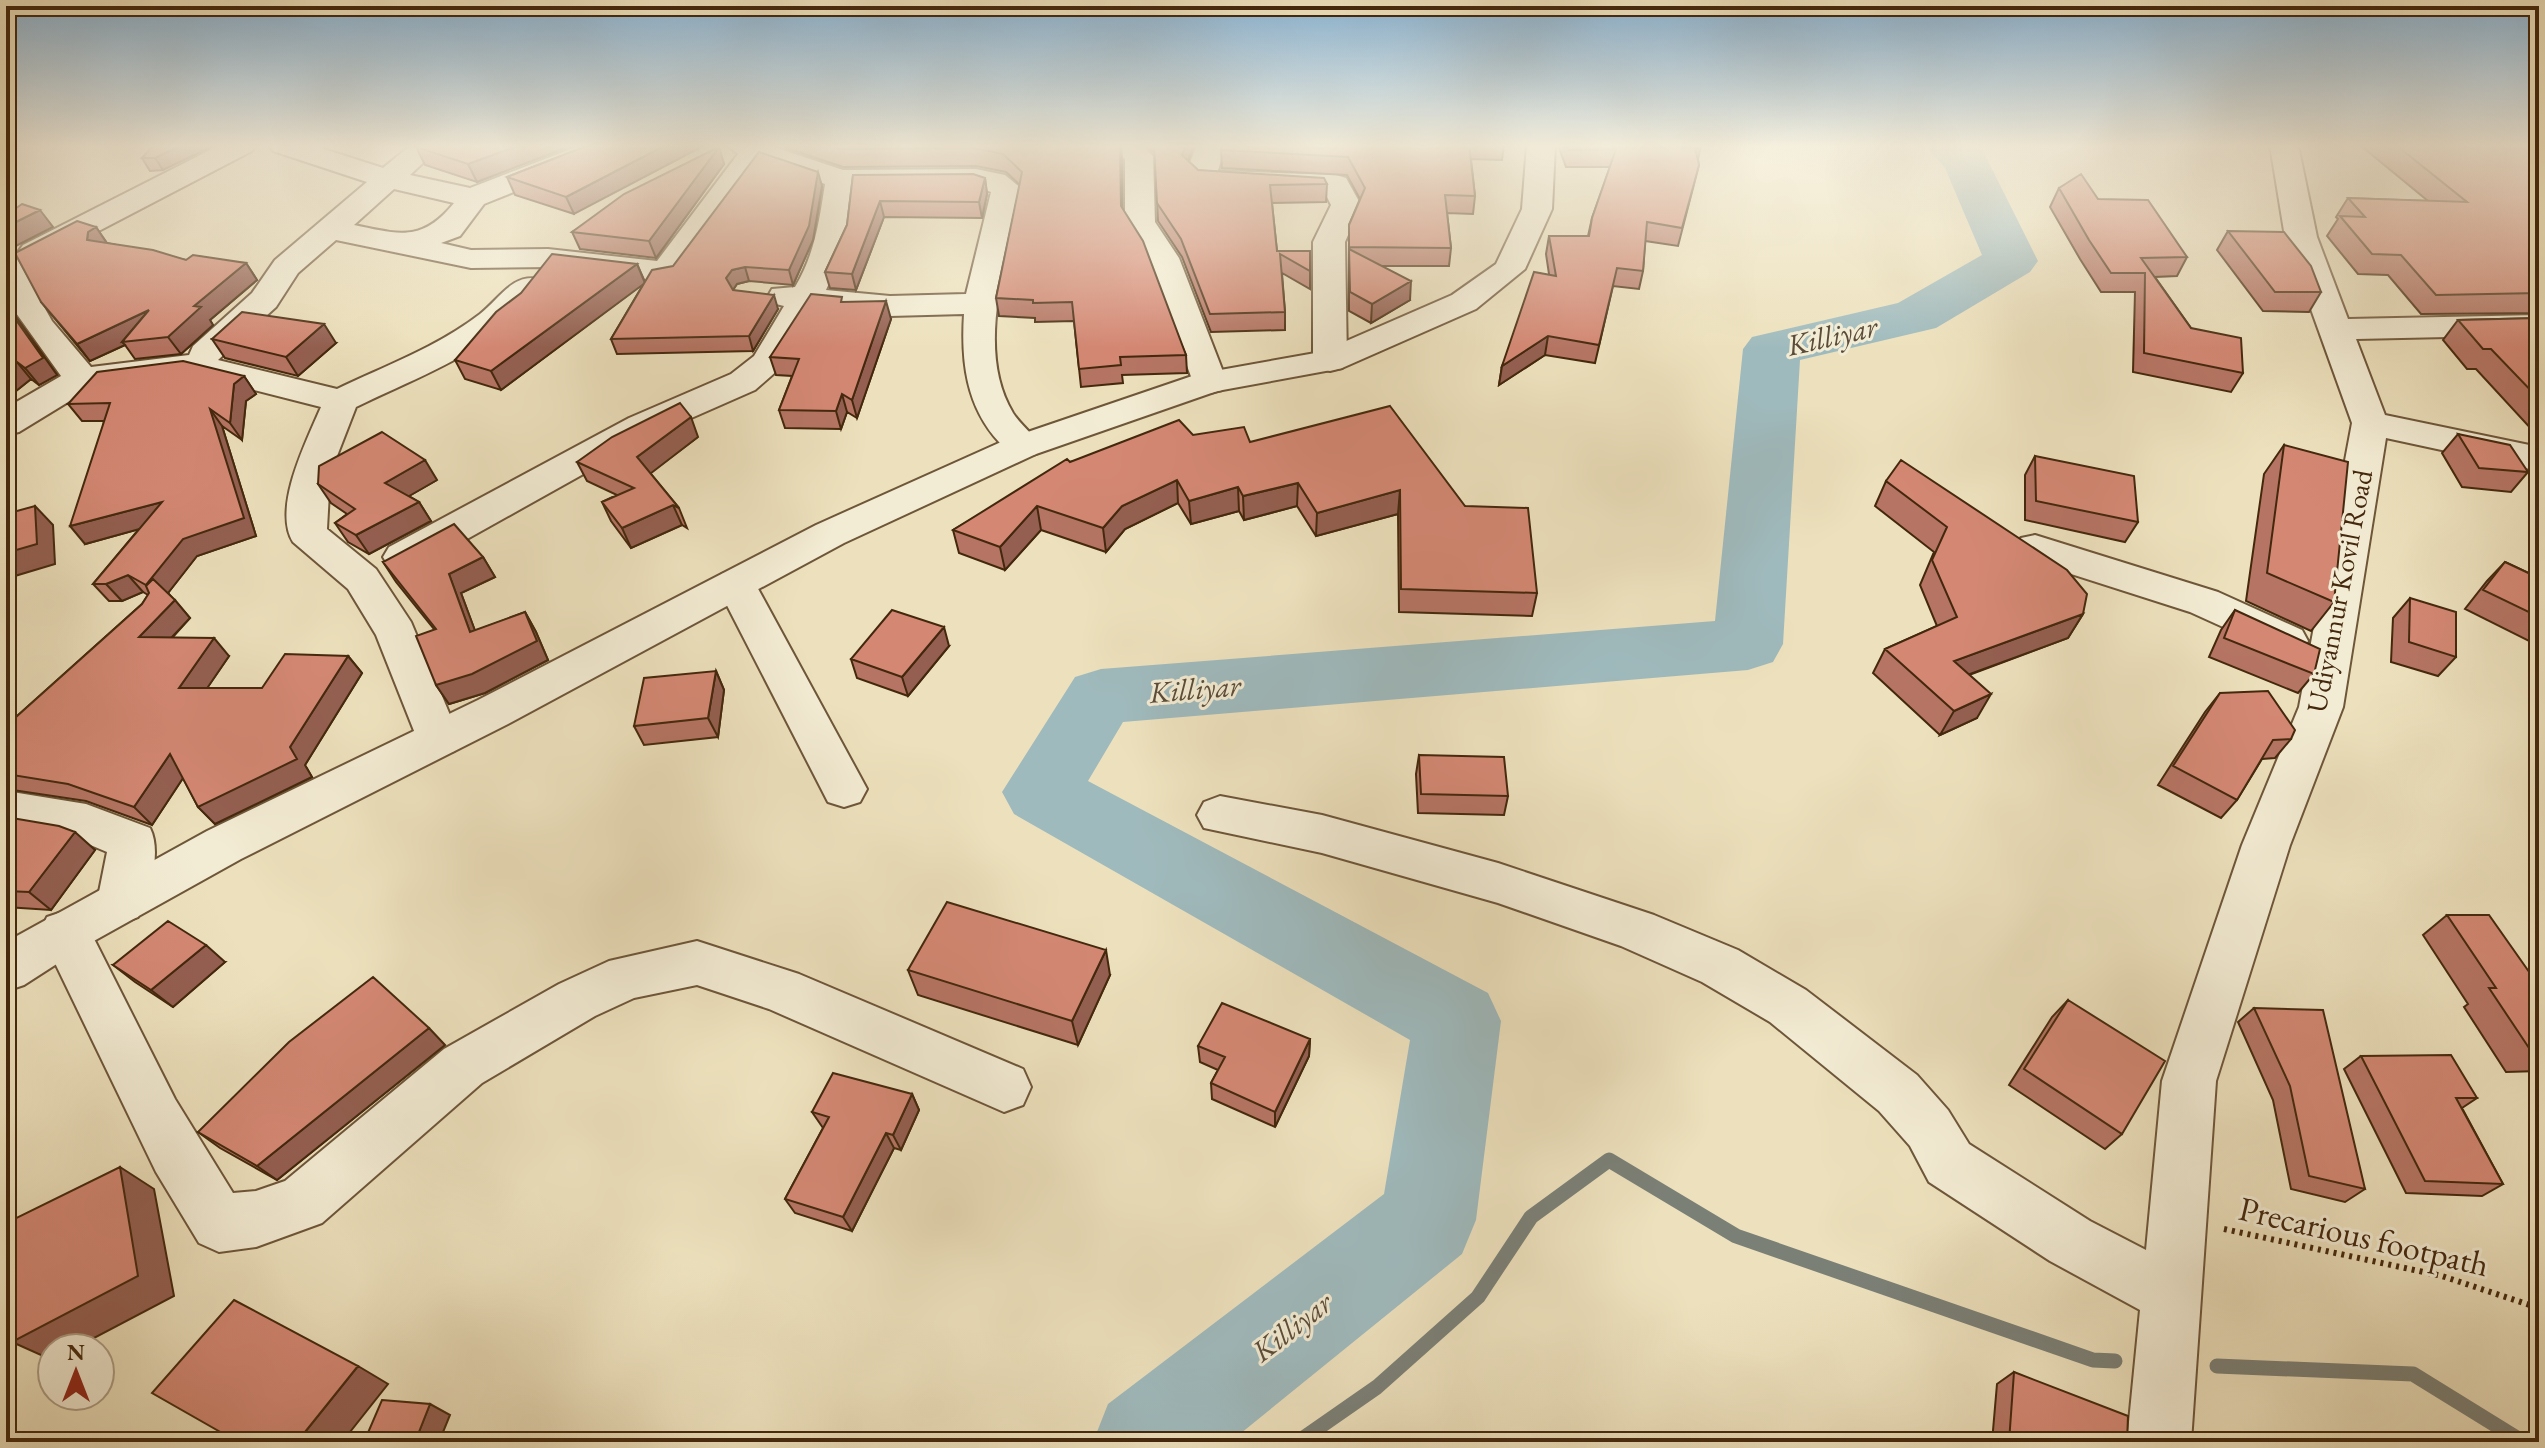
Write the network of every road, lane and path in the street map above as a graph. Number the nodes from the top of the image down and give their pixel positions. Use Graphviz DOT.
graph roads {
  1 [pos="110,213"];
  2 [pos="349,213"];
  3 [pos="462,213"];
  4 [pos="698,213"];
  5 [pos="836,213"];
  6 [pos="1001,213"];
  7 [pos="1140,213"];
  8 [pos="1343,213"];
  9 [pos="1535,213"];
  10 [pos="2296,213"];
  11 [pos="330,229"];
  12 [pos="573,232"];
  13 [pos="405,246"];
  14 [pos="548,258"];
  15 [pos="6,266"];
  16 [pos="750,294"];
  17 [pos="805,297"];
  18 [pos="981,304"];
  19 [pos="2539,325"];
  20 [pos="2336,329"];
  21 [pos="1330,361"];
  22 [pos="194,364"];
  23 [pos="82,378"];
  24 [pos="1210,382"];
  25 [pos="341,401"];
  26 [pos="2370,423"];
  27 [pos="6,424"];
  28 [pos="1023,446"];
  29 [pos="2539,459"];
  30 [pos="2035,548"];
  31 [pos="362,579"];
  32 [pos="736,584"];
  33 [pos="2329,660"];
  34 [pos="438,739"];
  35 [pos="844,789"];
  36 [pos="6,810"];
  37 [pos="1220,815"];
  38 [pos="121,902"];
  39 [pos="65,932"];
  40 [pos="6,969"];
  41 [pos="1004,1087"];
  42 [pos="2176,1219"];
  43 [pos="2170,1294"];
  44 [pos="2539,1308"];
  45 [pos="2159,1442"];
  1 -- 15 [label="street"];
  2 -- 11 [label="street"];
  3 -- 13 [label="street"];
  4 -- 14 [label="street"];
  5 -- 17 [label="street"];
  6 -- 18 [label="street"];
  7 -- 24 [label="street"];
  8 -- 21 [label="street"];
  9 -- 21 [label="street"];
  10 -- 20 [label="street, Udiyannur Kovil Road"];
  11 -- 13 [label="street"];
  11 -- 22 [label="street"];
  12 -- 14 [label="street"];
  13 -- 14 [label="street"];
  14 -- 25 [label="street"];
  15 -- 23 [label="street"];
  16 -- 17 [label="street"];
  17 -- 18 [label="street"];
  17 -- 31 [label="street"];
  18 -- 28 [label="street"];
  19 -- 20 [label="street"];
  20 -- 26 [label="street, Udiyannur Kovil Road"];
  21 -- 24 [label="street"];
  22 -- 23 [label="street"];
  22 -- 25 [label="street"];
  23 -- 27 [label="street"];
  24 -- 28 [label="street"];
  25 -- 31 [label="street"];
  26 -- 29 [label="street"];
  26 -- 33 [label="street, Udiyannur Kovil Road"];
  28 -- 32 [label="street"];
  30 -- 33 [label="street"];
  31 -- 34 [label="street"];
  32 -- 34 [label="street"];
  32 -- 35 [label="street"];
  33 -- 42 [label="street, Udiyannur Kovil Road"];
  34 -- 38 [label="street"];
  36 -- 38 [label="street"];
  37 -- 43 [label="street"];
  38 -- 39 [label="street"];
  39 -- 40 [label="street"];
  39 -- 41 [label="street"];
  42 -- 43 [label="street, Udiyannur Kovil Road"];
  42 -- 44 [label="path, Precarious footpath"];
  43 -- 45 [label="street, Udiyannur Kovil Road"];
}
